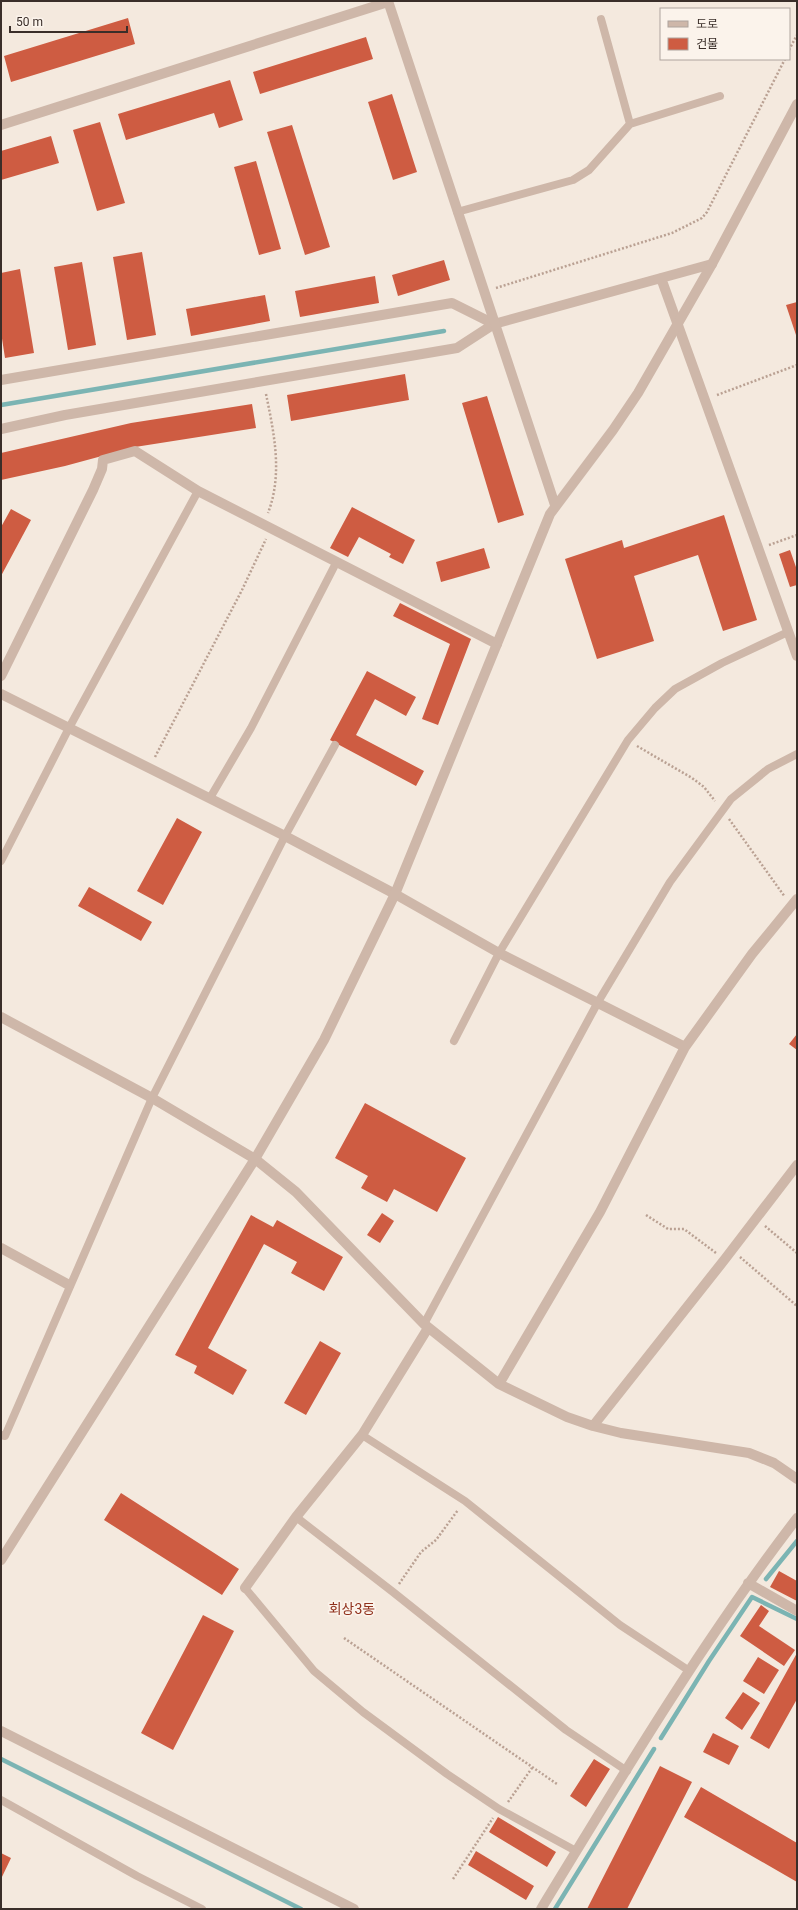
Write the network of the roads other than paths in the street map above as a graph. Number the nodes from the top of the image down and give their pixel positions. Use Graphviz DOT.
graph roads {
  1 [pos="388,1"];
  2 [pos="601,19"];
  3 [pos="720,96"];
  4 [pos="797,104"];
  5 [pos="630,124"];
  6 [pos="1,125"];
  7 [pos="457,212"];
  8 [pos="712,264"];
  9 [pos="661,278"];
  10 [pos="678,322"];
  11 [pos="494,324"];
  12 [pos="1,380"];
  13 [pos="1,429"];
  14 [pos="198,491"];
  15 [pos="555,505"];
  16 [pos="336,563"];
  17 [pos="788,632"];
  18 [pos="497,644"];
  19 [pos="797,656"];
  20 [pos="1,676"];
  21 [pos="1,694"];
  22 [pos="69,728"];
  23 [pos="335,745"];
  24 [pos="797,754"];
  25 [pos="210,798"];
  26 [pos="285,836"];
  27 [pos="1,861"];
  28 [pos="395,894"];
  29 [pos="797,899"];
  30 [pos="499,953"];
  31 [pos="598,1002"];
  32 [pos="1,1017"];
  33 [pos="454,1041"];
  34 [pos="685,1047"];
  35 [pos="152,1098"];
  36 [pos="255,1159"];
  37 [pos="797,1165"];
  38 [pos="1,1248"];
  39 [pos="69,1285"];
  40 [pos="426,1326"];
  41 [pos="499,1384"];
  42 [pos="593,1426"];
  43 [pos="1,1435"];
  44 [pos="362,1435"];
  45 [pos="797,1478"];
  46 [pos="296,1517"];
  47 [pos="797,1518"];
  48 [pos="1,1560"];
  49 [pos="748,1583"];
  50 [pos="245,1588"];
  51 [pos="797,1611"];
  52 [pos="688,1670"];
  53 [pos="1,1731"];
  54 [pos="627,1771"];
  55 [pos="1,1800"];
  56 [pos="576,1851"];
  57 [pos="202,1909"];
  58 [pos="354,1909"];
  59 [pos="541,1909"];
  1 -- 6 [label="street"];
  1 -- 7 [label="street"];
  2 -- 5 [label="lane"];
  3 -- 5 [label="lane"];
  4 -- 8 [label="street"];
  5 -- 7 [label="lane"];
  7 -- 11 [label="street"];
  8 -- 9 [label="street"];
  8 -- 10 [label="street"];
  9 -- 10 [label="street"];
  9 -- 11 [label="street"];
  10 -- 15 [label="street"];
  10 -- 17 [label="street"];
  11 -- 12 [label="street"];
  11 -- 13 [label="street"];
  11 -- 15 [label="street"];
  14 -- 16 [label="street"];
  14 -- 20 [label="street"];
  14 -- 22 [label="lane"];
  15 -- 18 [label="street"];
  16 -- 18 [label="street"];
  16 -- 25 [label="lane"];
  17 -- 19 [label="street"];
  17 -- 30 [label="lane"];
  18 -- 28 [label="street"];
  21 -- 22 [label="street"];
  22 -- 25 [label="street"];
  22 -- 27 [label="lane"];
  23 -- 26 [label="lane"];
  24 -- 31 [label="lane"];
  25 -- 26 [label="street"];
  26 -- 28 [label="street"];
  26 -- 35 [label="lane"];
  28 -- 30 [label="street"];
  28 -- 36 [label="street"];
  29 -- 34 [label="street"];
  30 -- 31 [label="street"];
  30 -- 33 [label="lane"];
  31 -- 34 [label="street"];
  31 -- 40 [label="lane"];
  32 -- 35 [label="street"];
  34 -- 41 [label="street"];
  35 -- 36 [label="street"];
  35 -- 39 [label="lane"];
  36 -- 40 [label="street"];
  36 -- 48 [label="street"];
  37 -- 42 [label="street"];
  38 -- 39 [label="street"];
  39 -- 43 [label="lane"];
  40 -- 41 [label="street"];
  40 -- 44 [label="street"];
  41 -- 42 [label="street"];
  42 -- 45 [label="street"];
  44 -- 46 [label="street"];
  44 -- 52 [label="lane"];
  46 -- 50 [label="street"];
  46 -- 54 [label="lane"];
  47 -- 49 [label="street"];
  49 -- 51 [label="street"];
  49 -- 52 [label="street"];
  50 -- 56 [label="lane"];
  52 -- 54 [label="street"];
  53 -- 58 [label="street"];
  54 -- 56 [label="street"];
  55 -- 57 [label="lane"];
  56 -- 59 [label="street"];
}
